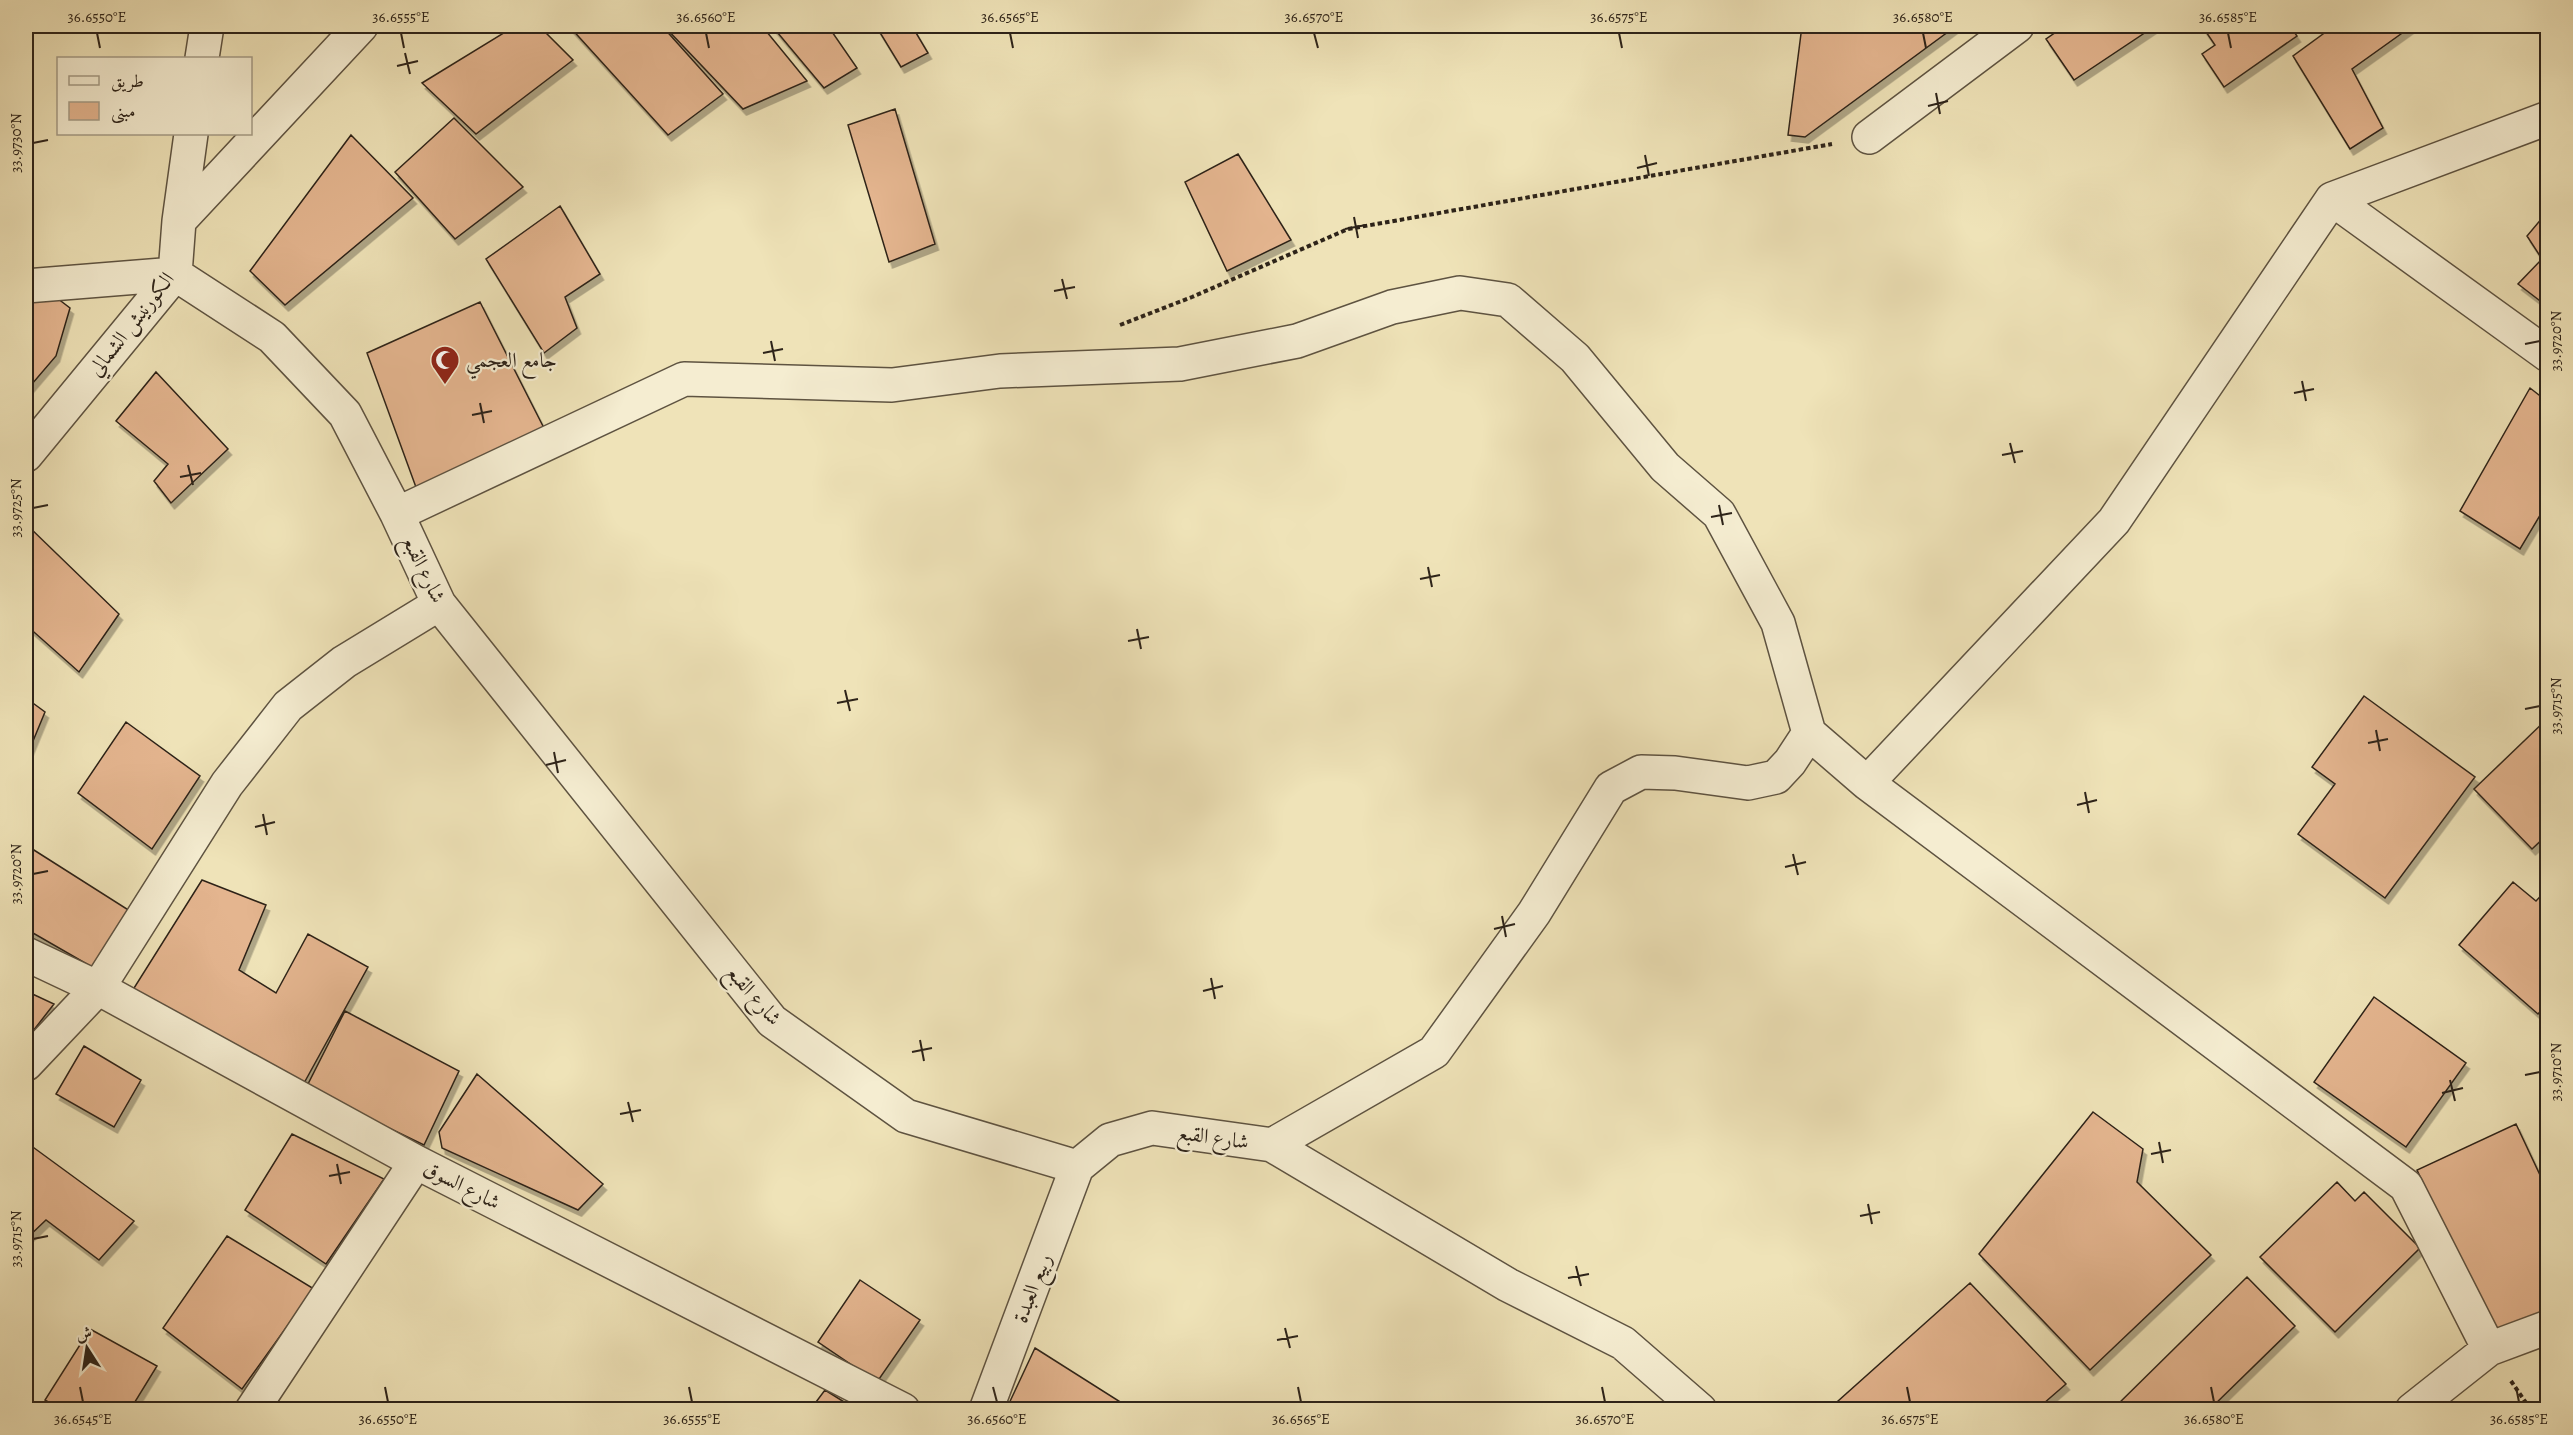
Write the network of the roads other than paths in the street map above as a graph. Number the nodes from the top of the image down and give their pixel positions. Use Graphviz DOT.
graph roads {
  1 [pos="207,26"];
  2 [pos="361,26"];
  3 [pos="2017,26"];
  4 [pos="202,57"];
  5 [pos="2547,118"];
  6 [pos="191,135"];
  7 [pos="1869,137"];
  8 [pos="2332,200"];
  9 [pos="179,221"];
  10 [pos="175,274"];
  11 [pos="26,286"];
  12 [pos="2547,356"];
  13 [pos="26,455"];
  14 [pos="397,514"];
  15 [pos="439,604"];
  16 [pos="1809,733"];
  17 [pos="1867,783"];
  18 [pos="26,954"];
  19 [pos="98,988"];
  20 [pos="26,1064"];
  21 [pos="1272,1145"];
  22 [pos="416,1161"];
  23 [pos="1077,1167"];
  24 [pos="2547,1327"];
  25 [pos="2489,1349"];
  26 [pos="252,1410"];
  27 [pos="903,1410"];
  28 [pos="986,1410"];
  29 [pos="1700,1410"];
  30 [pos="2412,1410"];
  1 -- 4 [label="street"];
  2 -- 9 [label="street"];
  3 -- 7 [label="street"];
  5 -- 8 [label="street"];
  6 -- 9 [label="street, الكورنيش الشمالي"];
  8 -- 12 [label="street"];
  8 -- 17 [label="street"];
  9 -- 10 [label="street, الكورنيش الشمالي"];
  10 -- 11 [label="street"];
  10 -- 13 [label="street, الكورنيش الشمالي"];
  10 -- 14 [label="street, شارع القبع"];
  14 -- 15 [label="street, شارع القبع"];
  14 -- 16 [label="street"];
  15 -- 19 [label="street"];
  15 -- 23 [label="street, شارع القبع"];
  16 -- 17 [label="street"];
  16 -- 21 [label="street"];
  17 -- 25 [label="street"];
  18 -- 19 [label="street, شارع السوق"];
  19 -- 20 [label="street"];
  19 -- 22 [label="street, شارع السوق"];
  21 -- 23 [label="street, شارع القبع"];
  21 -- 29 [label="street, شارع القبع"];
  22 -- 26 [label="street"];
  22 -- 27 [label="street, شارع السوق"];
  23 -- 28 [label="street, ربيع العبدة"];
  24 -- 25 [label="street"];
  25 -- 30 [label="street"];
}
